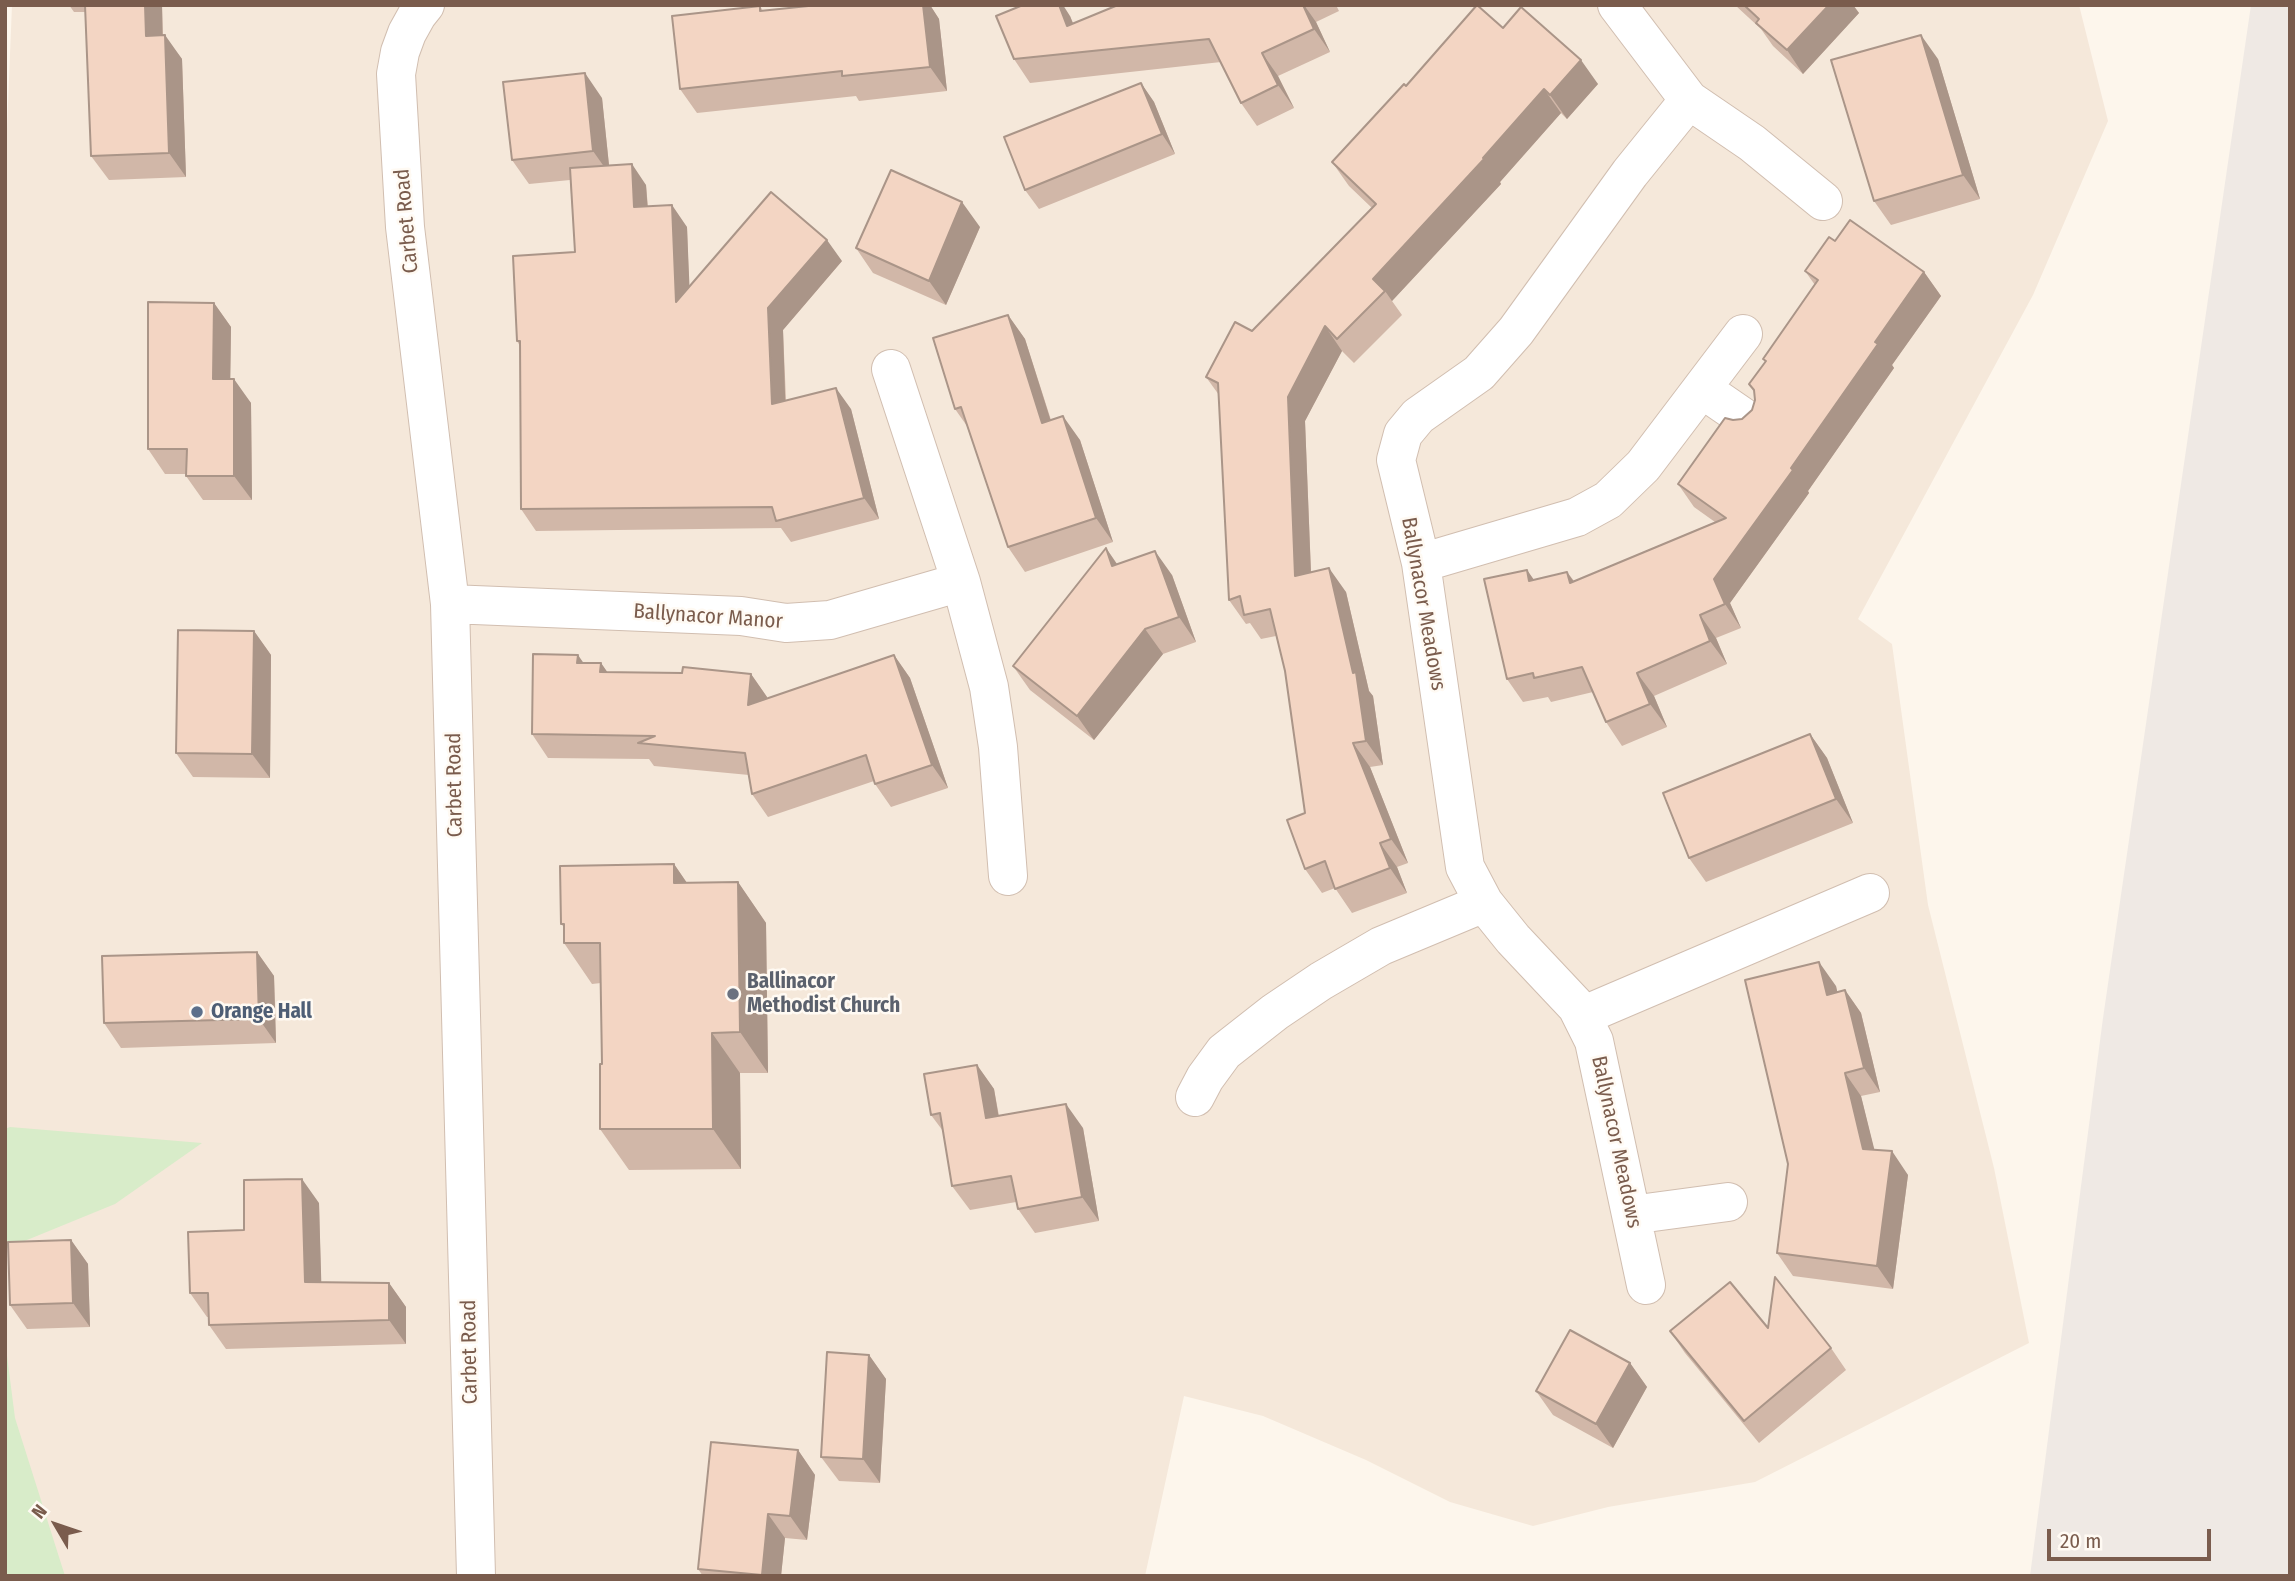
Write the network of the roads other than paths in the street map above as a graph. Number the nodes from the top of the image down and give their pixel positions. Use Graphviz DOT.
graph roads {
  1 [pos="425,5"];
  2 [pos="1617,5"];
  3 [pos="1689,100"];
  4 [pos="1824,201"];
  5 [pos="1743,334"];
  6 [pos="891,369"];
  7 [pos="1702,388"];
  8 [pos="1750,422"];
  9 [pos="1420,563"];
  10 [pos="961,582"];
  11 [pos="450,604"];
  12 [pos="1009,876"];
  13 [pos="1870,893"];
  14 [pos="1484,903"];
  15 [pos="1582,1016"];
  16 [pos="1195,1097"];
  17 [pos="1728,1202"];
  18 [pos="1631,1215"];
  19 [pos="1646,1285"];
  20 [pos="476,1576"];
  1 -- 11 [label="street, Carbet Road"];
  2 -- 3 [label="street"];
  3 -- 4 [label="street"];
  3 -- 9 [label="street, Ballynacor Meadows"];
  5 -- 7 [label="street"];
  6 -- 10 [label="street"];
  7 -- 8 [label="street"];
  7 -- 9 [label="street"];
  9 -- 14 [label="street, Ballynacor Meadows"];
  10 -- 11 [label="street, Ballynacor Manor"];
  10 -- 12 [label="street"];
  11 -- 20 [label="street, Carbet Road"];
  13 -- 15 [label="street"];
  14 -- 15 [label="street, Ballynacor Meadows"];
  14 -- 16 [label="street"];
  15 -- 18 [label="street, Ballynacor Meadows"];
  17 -- 18 [label="street"];
  18 -- 19 [label="street, Ballynacor Meadows"];
}
